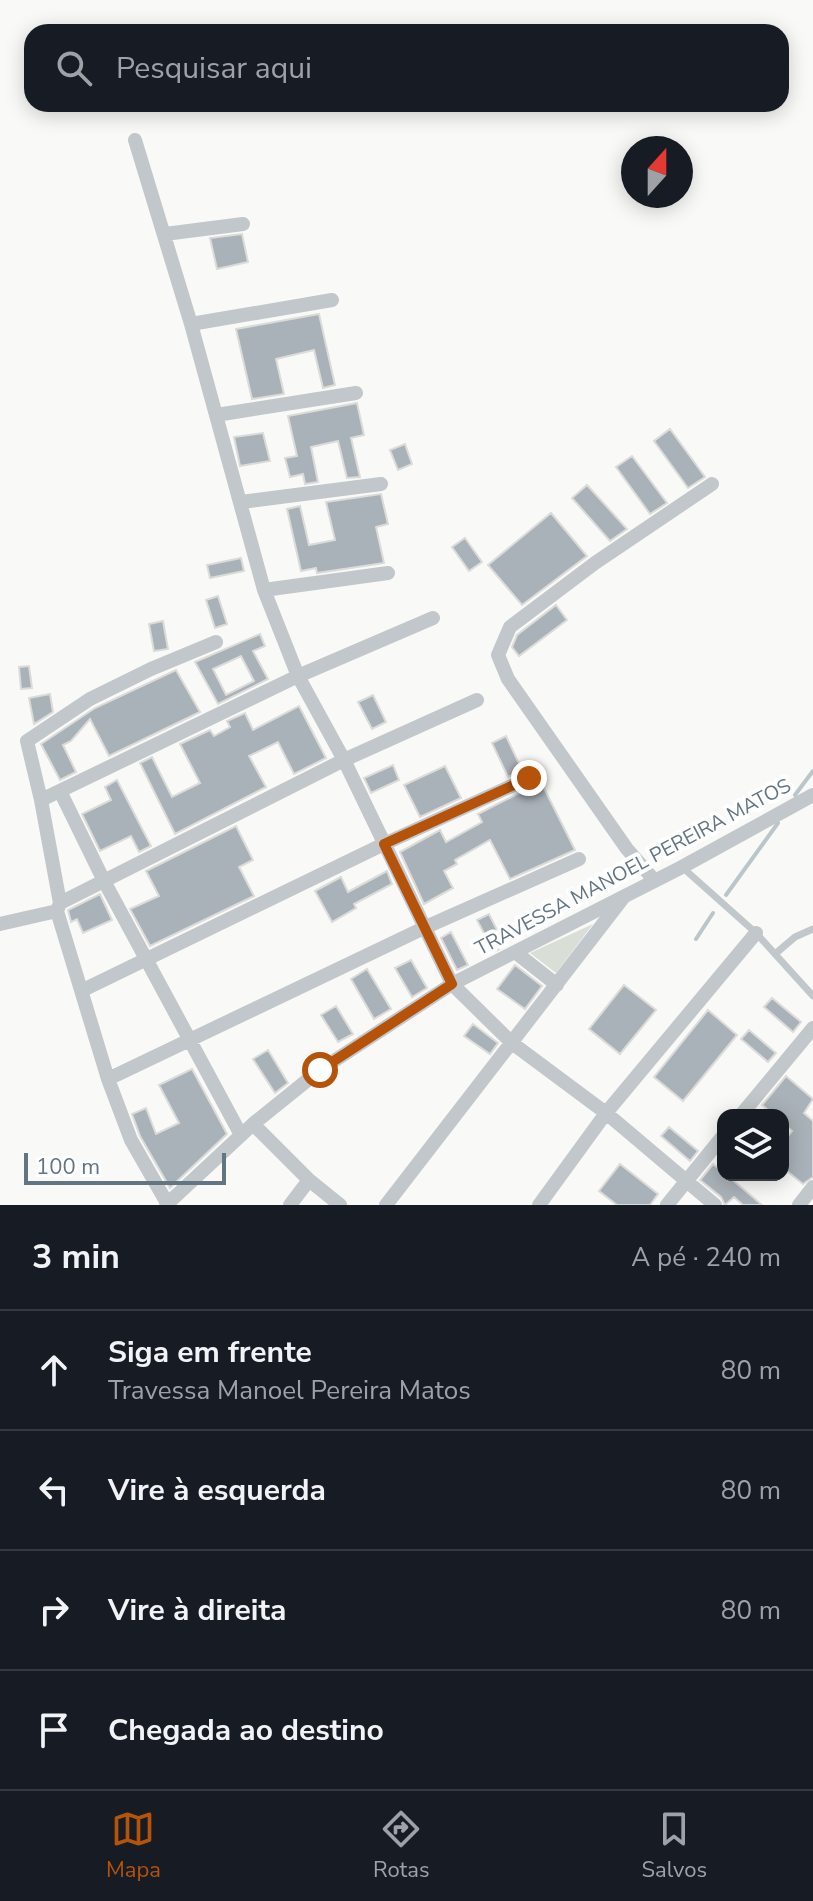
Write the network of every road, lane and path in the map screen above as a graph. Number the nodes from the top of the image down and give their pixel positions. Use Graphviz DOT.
graph roads {
  1 [pos="135,140"];
  2 [pos="243,224"];
  3 [pos="165,234"];
  4 [pos="332,300"];
  5 [pos="191,324"];
  6 [pos="356,393"];
  7 [pos="216,415"];
  8 [pos="381,484"];
  9 [pos="712,484"];
  10 [pos="241,502"];
  11 [pos="388,573"];
  12 [pos="264,590"];
  13 [pos="433,618"];
  14 [pos="216,642"];
  15 [pos="298,676"];
  16 [pos="477,700"];
  17 [pos="344,760"];
  18 [pos="529,778"];
  19 [pos="60,791"];
  20 [pos="813,795"];
  21 [pos="41,800"];
  22 [pos="384,844"];
  23 [pos="579,859"];
  24 [pos="682,867"];
  25 [pos="104,881"];
  26 [pos="655,881"];
  27 [pos="626,895"];
  28 [pos="59,907"];
  29 [pos="0,924"];
  30 [pos="426,927"];
  31 [pos="813,929"];
  32 [pos="756,933"];
  33 [pos="515,952"];
  34 [pos="775,954"];
  35 [pos="147,960"];
  36 [pos="452,984"];
  37 [pos="557,985"];
  38 [pos="83,990"];
  39 [pos="813,996"];
  40 [pos="813,1028"];
  41 [pos="189,1041"];
  42 [pos="512,1043"];
  43 [pos="108,1079"];
  44 [pos="746,1109"];
  45 [pos="606,1113"];
  46 [pos="253,1124"];
  47 [pos="241,1135"];
  48 [pos="717,1143"];
  49 [pos="309,1180"];
  50 [pos="686,1181"];
  51 [pos="813,1187"];
  52 [pos="167,1204"];
  53 [pos="290,1205"];
  54 [pos="340,1205"];
  55 [pos="386,1205"];
  56 [pos="539,1205"];
  57 [pos="667,1205"];
  58 [pos="715,1205"];
  59 [pos="799,1205"];
  1 -- 3 [label="street"];
  2 -- 3 [label="street"];
  3 -- 5 [label="street"];
  4 -- 5 [label="street"];
  5 -- 7 [label="street"];
  6 -- 7 [label="street"];
  7 -- 10 [label="street"];
  8 -- 10 [label="street"];
  9 -- 26 [label="street"];
  10 -- 12 [label="street"];
  11 -- 12 [label="street"];
  12 -- 15 [label="street"];
  13 -- 15 [label="street"];
  14 -- 21 [label="street"];
  15 -- 17 [label="street"];
  15 -- 19 [label="street"];
  16 -- 17 [label="street"];
  17 -- 22 [label="street"];
  17 -- 25 [label="street"];
  18 -- 22 [label="street"];
  19 -- 21 [label="street"];
  19 -- 25 [label="street"];
  20 -- 24 [label="street, TRAVESSA MANOEL PEREIRA MATOS"];
  21 -- 28 [label="street"];
  22 -- 30 [label="street"];
  22 -- 35 [label="street"];
  23 -- 30 [label="street"];
  24 -- 26 [label="street, TRAVESSA MANOEL PEREIRA MATOS"];
  24 -- 32 [label="lane"];
  25 -- 28 [label="street"];
  25 -- 35 [label="street"];
  26 -- 27 [label="street, TRAVESSA MANOEL PEREIRA MATOS"];
  27 -- 33 [label="street, TRAVESSA MANOEL PEREIRA MATOS"];
  27 -- 37 [label="street"];
  28 -- 29 [label="street"];
  28 -- 38 [label="street"];
  30 -- 36 [label="street"];
  30 -- 41 [label="street"];
  31 -- 34 [label="lane"];
  32 -- 34 [label="lane"];
  32 -- 45 [label="street"];
  33 -- 36 [label="street, TRAVESSA MANOEL PEREIRA MATOS"];
  33 -- 37 [label="street"];
  34 -- 39 [label="lane"];
  35 -- 38 [label="street"];
  35 -- 41 [label="street"];
  36 -- 42 [label="street"];
  36 -- 46 [label="street, TRAVESSA MANOEL PEREIRA MATOS"];
  37 -- 42 [label="street"];
  38 -- 43 [label="street"];
  40 -- 44 [label="street"];
  41 -- 43 [label="street"];
  41 -- 47 [label="street"];
  42 -- 45 [label="street"];
  42 -- 55 [label="street"];
  43 -- 52 [label="street"];
  45 -- 50 [label="street"];
  45 -- 56 [label="street"];
  46 -- 47 [label="street, TRAVESSA MANOEL PEREIRA MATOS"];
  46 -- 49 [label="street"];
  47 -- 52 [label="street, TRAVESSA MANOEL PEREIRA MATOS"];
  48 -- 50 [label="street"];
  49 -- 53 [label="street"];
  49 -- 54 [label="street"];
  50 -- 57 [label="street"];
  50 -- 58 [label="street"];
  51 -- 59 [label="street"];
}
